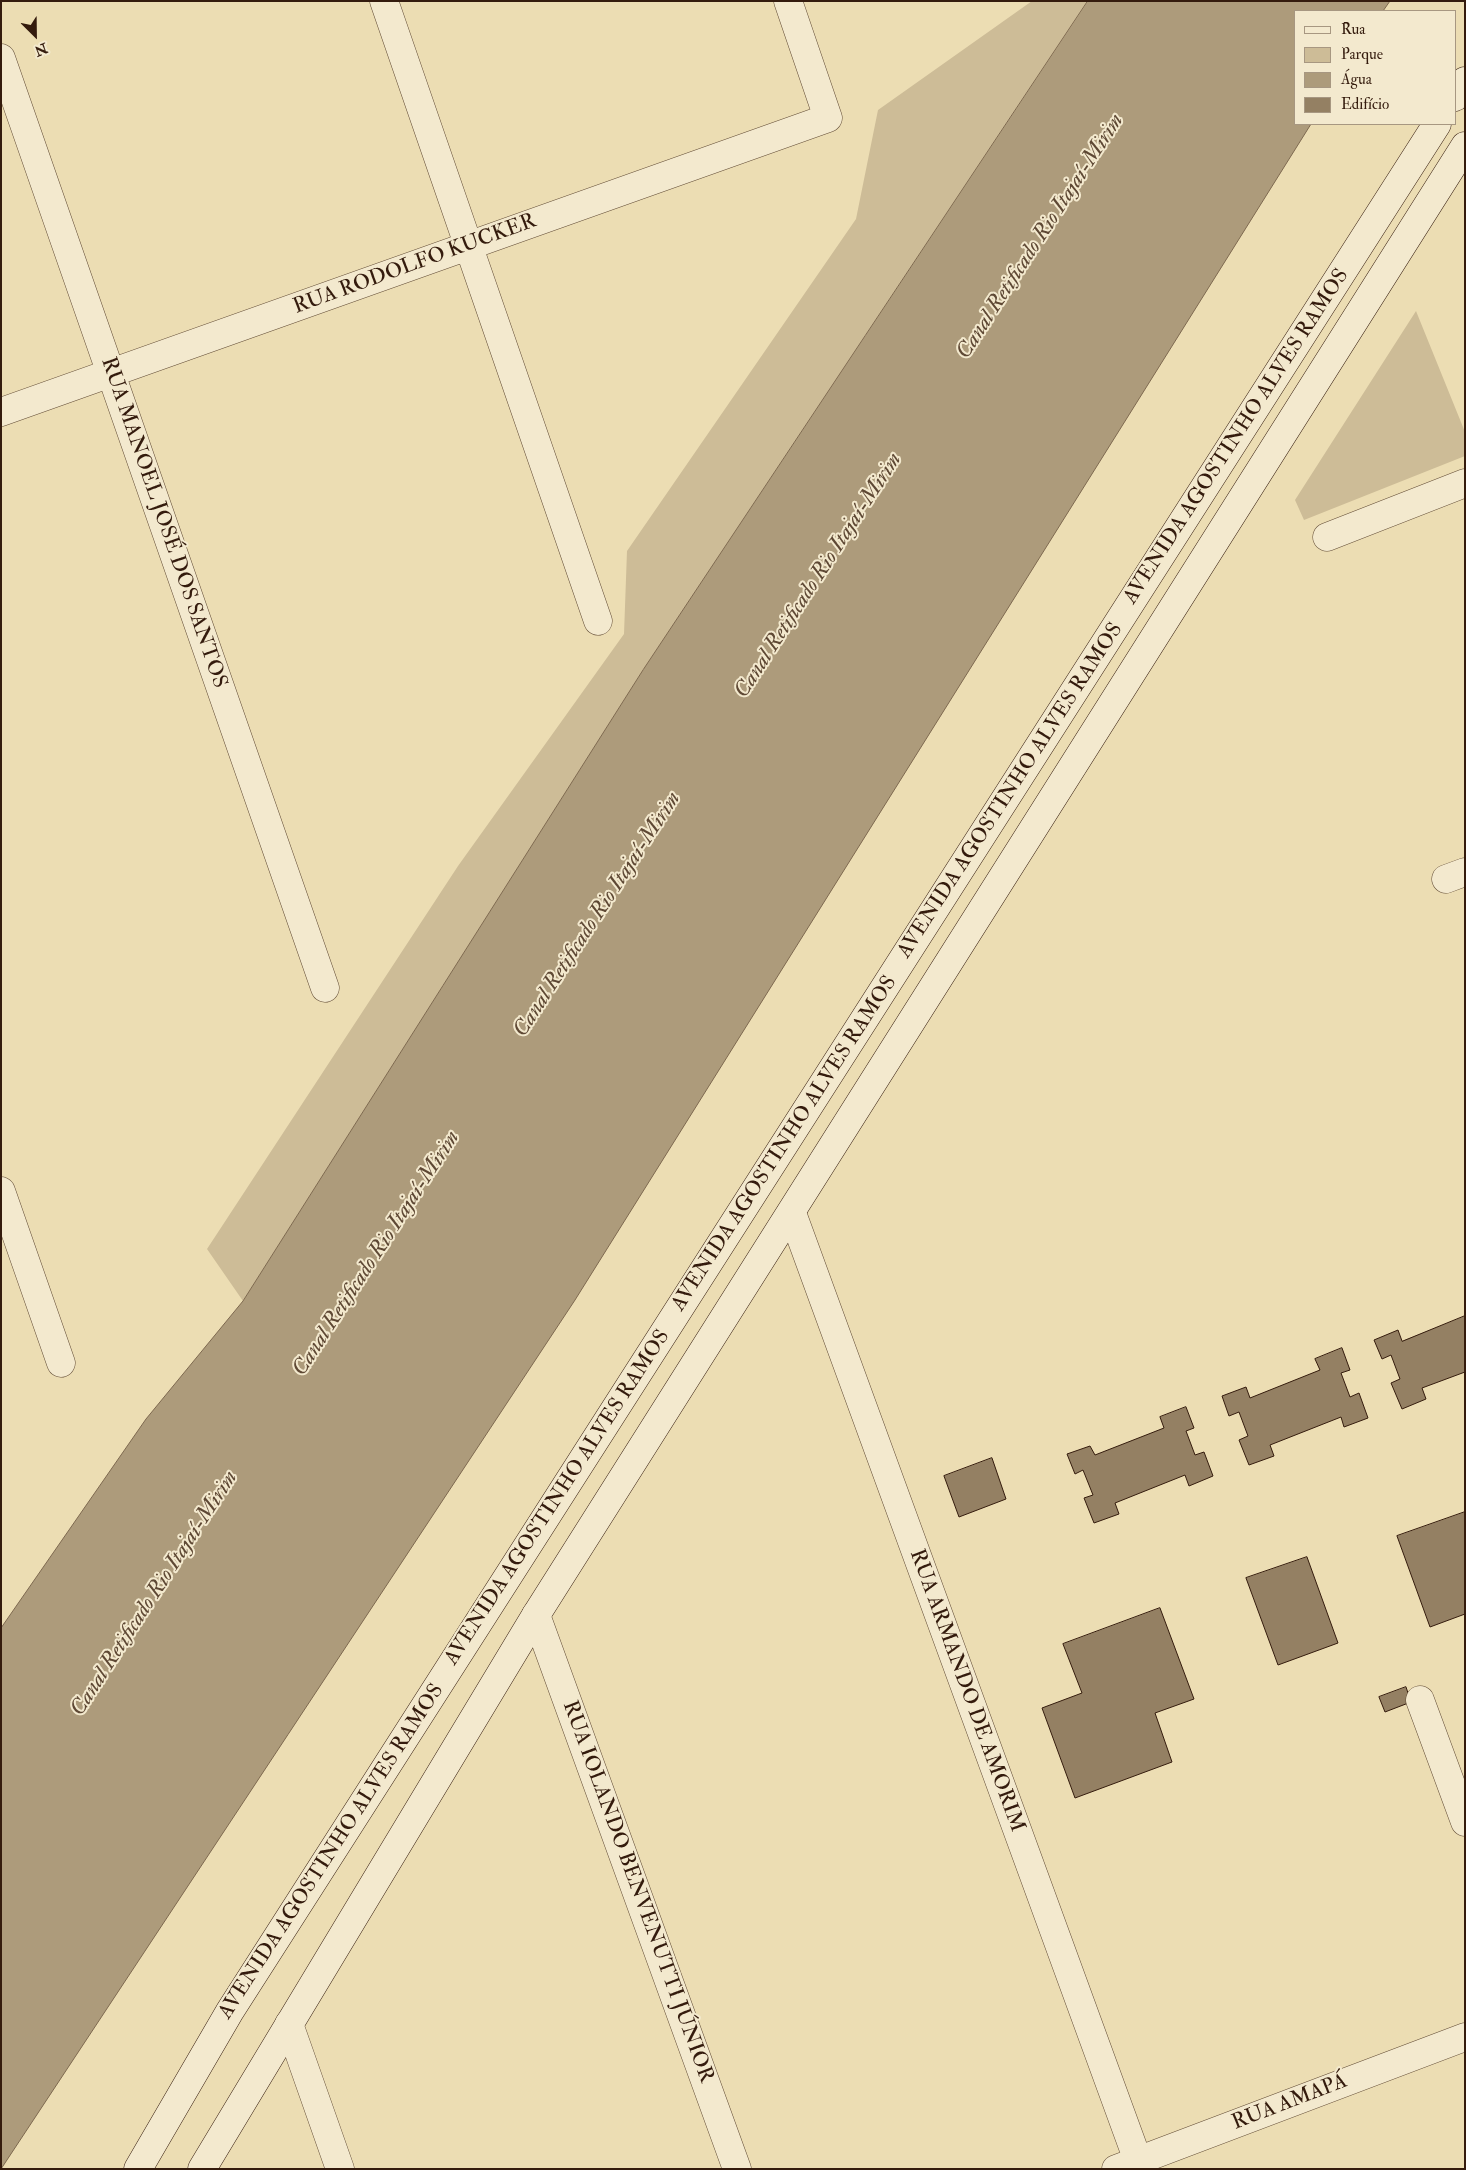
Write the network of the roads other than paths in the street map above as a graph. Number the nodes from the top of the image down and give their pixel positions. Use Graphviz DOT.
graph roads {
  1 [pos="384,1"];
  2 [pos="788,1"];
  3 [pos="1,58"];
  4 [pos="1465,81"];
  5 [pos="1456,95"];
  6 [pos="1436,125"];
  7 [pos="1465,146"];
  8 [pos="468,246"];
  9 [pos="111,373"];
  10 [pos="1,412"];
  11 [pos="1465,483"];
  12 [pos="1327,538"];
  13 [pos="598,621"];
  14 [pos="325,988"];
  15 [pos="1,1191"];
  16 [pos="792,1213"];
  17 [pos="61,1363"];
  18 [pos="536,1615"];
  19 [pos="1420,1700"];
  20 [pos="1465,1822"];
  21 [pos="289,2024"];
  22 [pos="1465,2037"];
  23 [pos="1132,2166"];
  24 [pos="138,2169"];
  25 [pos="202,2169"];
  26 [pos="340,2169"];
  27 [pos="737,2169"];
  1 -- 8 [label="street"];
  2 -- 8 [label="street, RUA RODOLFO KUCKER"];
  3 -- 9 [label="street, RUA MANOEL JOSÉ DOS SANTOS"];
  4 -- 5 [label="street"];
  6 -- 24 [label="street, AVENIDA AGOSTINHO ALVES RAMOS"];
  7 -- 16 [label="street, AVENIDA AGOSTINHO ALVES RAMOS"];
  8 -- 9 [label="street, RUA RODOLFO KUCKER"];
  8 -- 13 [label="street"];
  9 -- 10 [label="street, RUA RODOLFO KUCKER"];
  9 -- 14 [label="street, RUA MANOEL JOSÉ DOS SANTOS"];
  11 -- 12 [label="street"];
  15 -- 17 [label="street"];
  16 -- 18 [label="street, AVENIDA AGOSTINHO ALVES RAMOS"];
  16 -- 23 [label="street, RUA ARMANDO DE AMORIM"];
  18 -- 21 [label="street, AVENIDA AGOSTINHO ALVES RAMOS"];
  18 -- 27 [label="street, RUA IOLANDO BENVENUTTI JÚNIOR"];
  19 -- 20 [label="street"];
  21 -- 25 [label="street, AVENIDA AGOSTINHO ALVES RAMOS"];
  21 -- 26 [label="street"];
  22 -- 23 [label="street, RUA AMAPÁ"];
}
